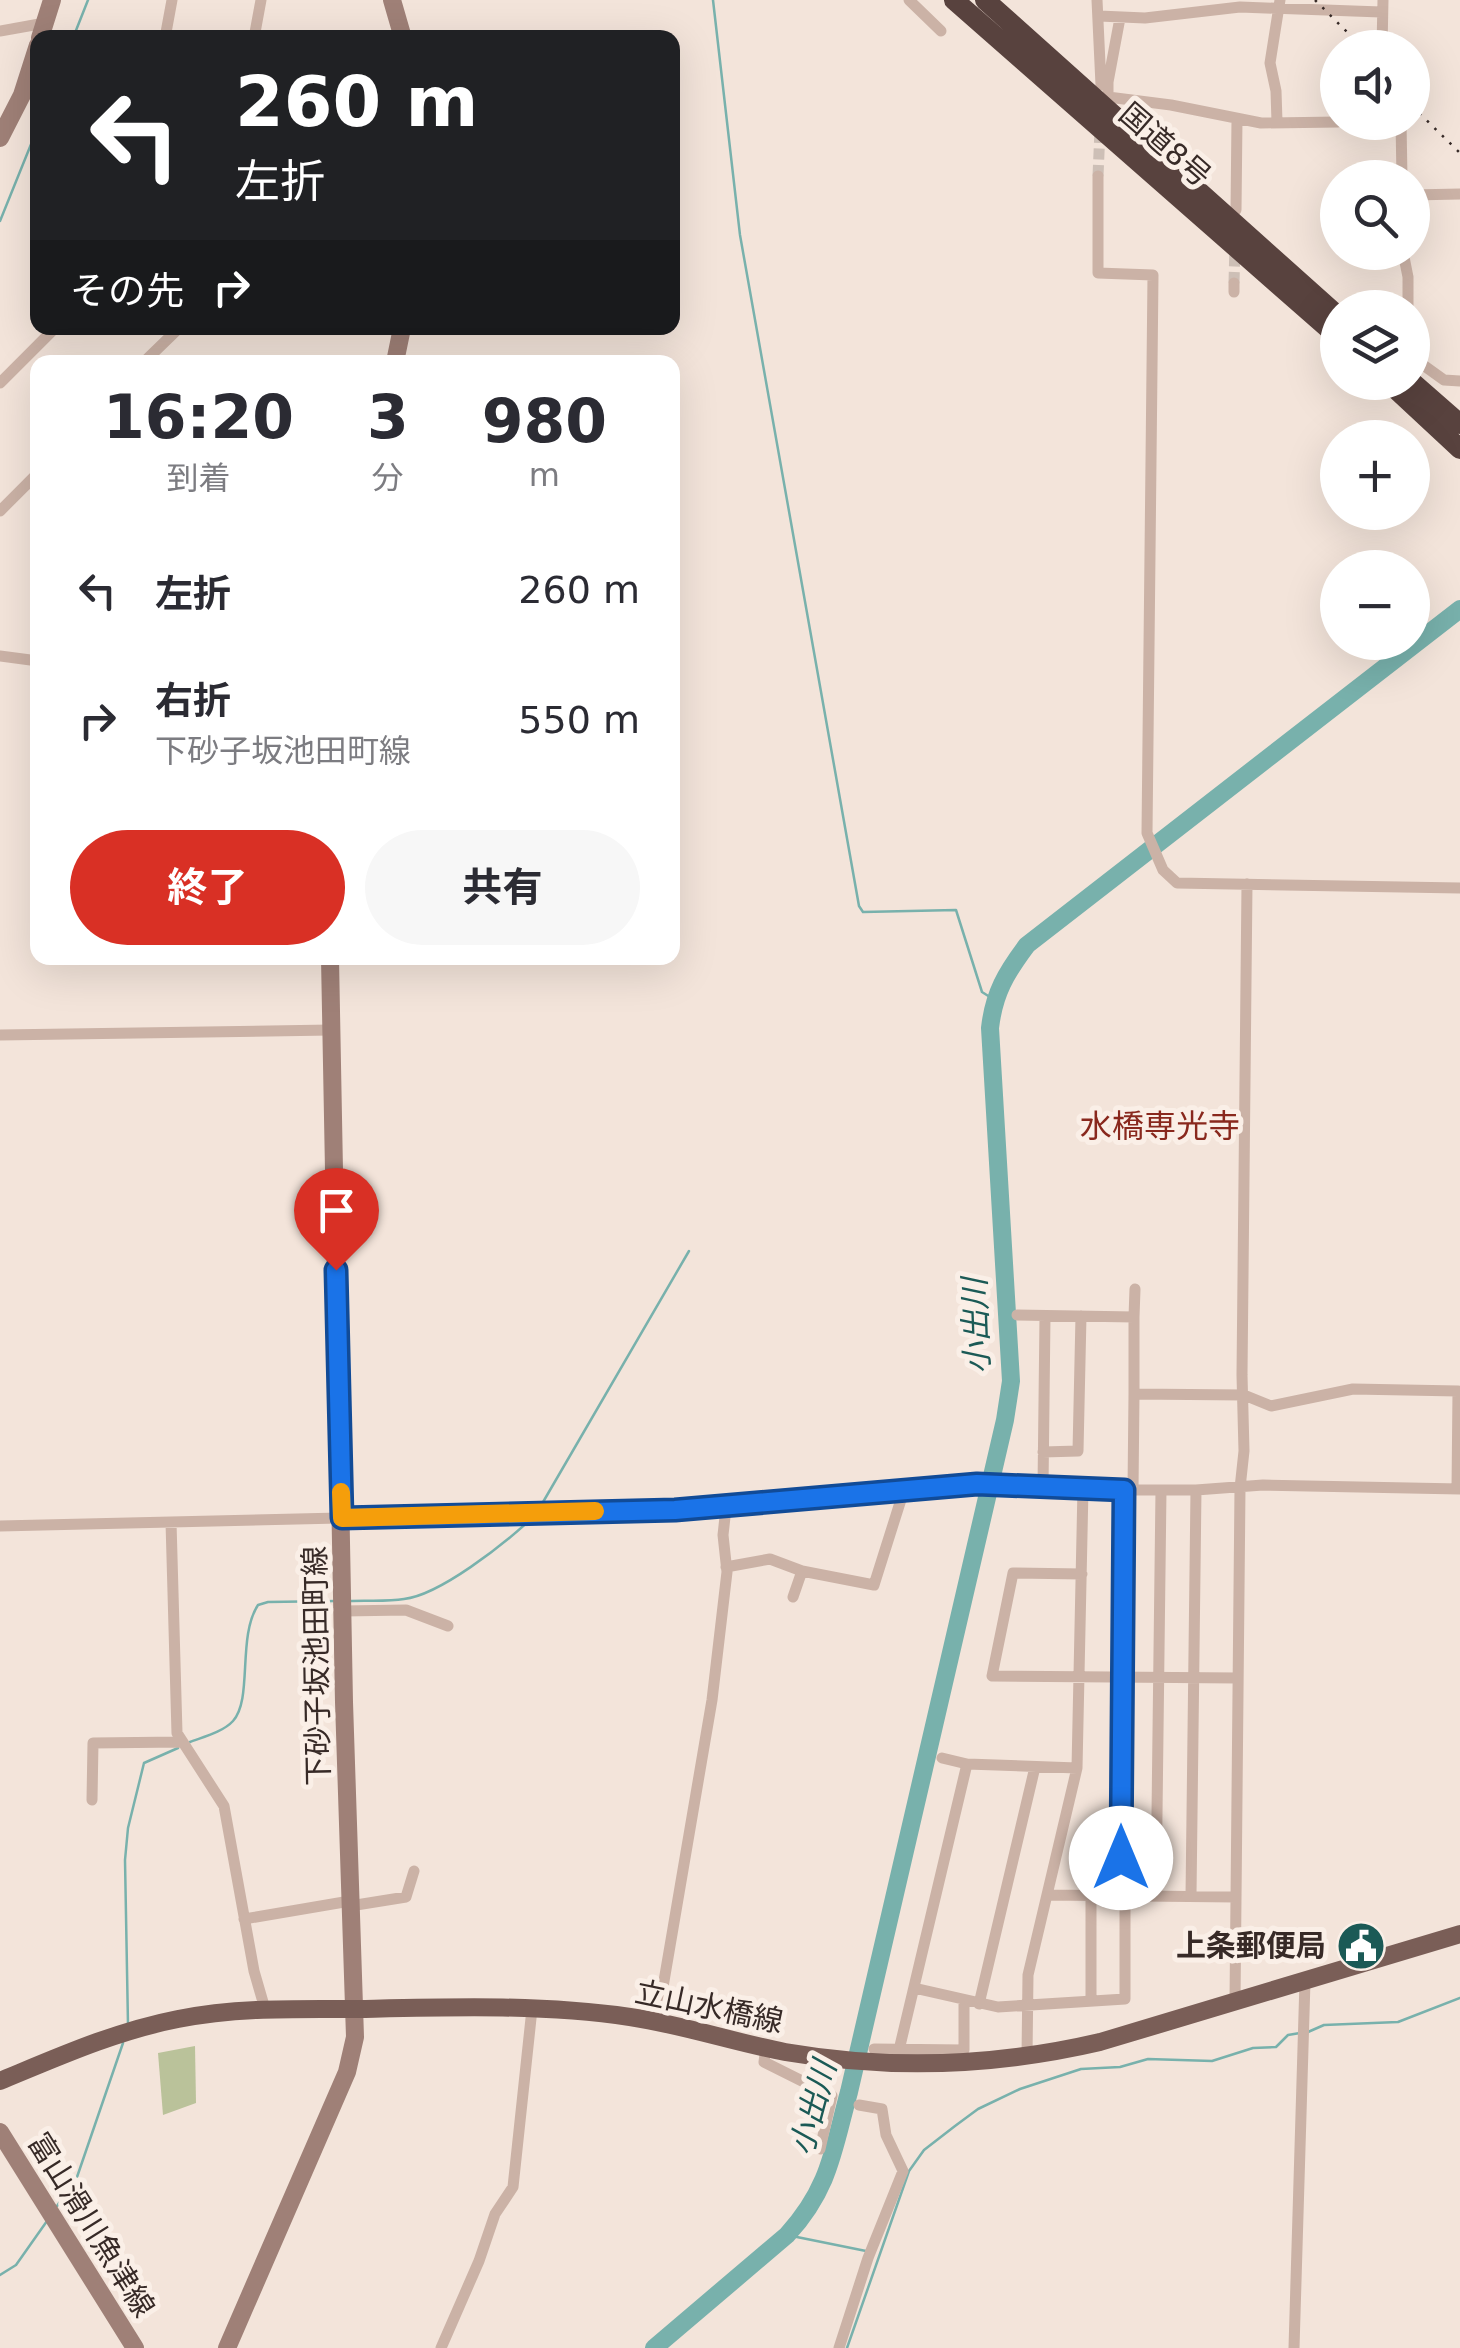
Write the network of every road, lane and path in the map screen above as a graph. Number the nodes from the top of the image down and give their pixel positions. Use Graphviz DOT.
graph roads {
  1 [pos="52,0"];
  2 [pos="172,0"];
  3 [pos="261,0"];
  4 [pos="392,0"];
  5 [pos="910,0"];
  6 [pos="954,0"];
  7 [pos="986,0"];
  8 [pos="1098,0"];
  9 [pos="1280,4"];
  10 [pos="1206,5"];
  11 [pos="1382,6"];
  12 [pos="1099,16"];
  13 [pos="1120,18"];
  14 [pos="30,30"];
  15 [pos="42,30"];
  16 [pos="166,30"];
  17 [pos="255,30"];
  18 [pos="401,30"];
  19 [pos="0,31"];
  20 [pos="941,31"];
  21 [pos="30,63"];
  22 [pos="1101,85"];
  23 [pos="6,117"];
  24 [pos="1237,119"];
  25 [pos="1277,122"];
  26 [pos="1320,122"];
  27 [pos="0,138"];
  28 [pos="1098,176"];
  29 [pos="1460,194"];
  30 [pos="1430,195"];
  31 [pos="1236,210"];
  32 [pos="1320,300"];
  33 [pos="1320,321"];
  34 [pos="48,335"];
  35 [pos="172,335"];
  36 [pos="151,355"];
  37 [pos="1430,370"];
  38 [pos="1460,381"];
  39 [pos="0,383"];
  40 [pos="1430,398"];
  41 [pos="1407,400"];
  42 [pos="1460,424"];
  43 [pos="1460,449"];
  44 [pos="30,481"];
  45 [pos="0,511"];
  46 [pos="0,656"];
  47 [pos="30,660"];
  48 [pos="1247,884"];
  49 [pos="1460,888"];
  50 [pos="330,965"];
  51 [pos="332,1030"];
  52 [pos="0,1035"];
  53 [pos="1136,1289"];
  54 [pos="1018,1315"];
  55 [pos="1044,1316"];
  56 [pos="1081,1316"];
  57 [pos="1134,1317"];
  58 [pos="1134,1394"];
  59 [pos="1244,1395"];
  60 [pos="1043,1452"];
  61 [pos="1043,1486"];
  62 [pos="1083,1488"];
  63 [pos="1240,1488"];
  64 [pos="1458,1489"];
  65 [pos="904,1490"];
  66 [pos="1129,1490"];
  67 [pos="1161,1490"];
  68 [pos="1196,1490"];
  69 [pos="726,1508"];
  70 [pos="342,1518"];
  71 [pos="171,1522"];
  72 [pos="0,1526"];
  73 [pos="726,1567"];
  74 [pos="802,1571"];
  75 [pos="1082,1574"];
  76 [pos="794,1597"];
  77 [pos="344,1611"];
  78 [pos="448,1626"];
  79 [pos="1238,1678"];
  80 [pos="1080,1679"];
  81 [pos="1122,1679"];
  82 [pos="1158,1679"];
  83 [pos="1194,1679"];
  84 [pos="180,1742"];
  85 [pos="942,1758"];
  86 [pos="966,1764"];
  87 [pos="1035,1766"];
  88 [pos="1077,1768"];
  89 [pos="92,1800"];
  90 [pos="414,1871"];
  91 [pos="1091,1894"];
  92 [pos="1123,1894"];
  93 [pos="1046,1895"];
  94 [pos="1156,1895"];
  95 [pos="1191,1896"];
  96 [pos="1236,1897"];
  97 [pos="350,1904"];
  98 [pos="244,1919"];
  99 [pos="1460,1934"];
  100 [pos="1305,1981"];
  101 [pos="914,1988"];
  102 [pos="1090,2000"];
  103 [pos="964,2001"];
  104 [pos="1235,2002"];
  105 [pos="979,2004"];
  106 [pos="1027,2005"];
  107 [pos="356,2008"];
  108 [pos="265,2009"];
  109 [pos="532,2009"];
  110 [pos="657,2022"];
  111 [pos="766,2048"];
  112 [pos="899,2050"];
  113 [pos="871,2055"];
  114 [pos="1027,2056"];
  115 [pos="0,2081"];
  116 [pos="859,2104"];
  117 [pos="0,2132"];
  118 [pos="820,2150"];
  119 [pos="135,2348"];
  120 [pos="227,2348"];
  121 [pos="441,2348"];
  122 [pos="839,2348"];
  123 [pos="1294,2348"];
  1 -- 15 [label="main road"];
  2 -- 16 [label="street"];
  3 -- 17 [label="street"];
  4 -- 18 [label="main road"];
  5 -- 20 [label="street"];
  6 -- 33 [label="highway, 国道8号"];
  7 -- 32 [label="highway, 国道8号"];
  8 -- 12 [label="street"];
  9 -- 10 [label="street"];
  9 -- 11 [label="street"];
  9 -- 25 [label="street"];
  10 -- 13 [label="street"];
  12 -- 13 [label="street"];
  12 -- 22 [label="street"];
  13 -- 24 [label="street"];
  14 -- 19 [label="street"];
  21 -- 23 [label="main road"];
  23 -- 27 [label="main road"];
  24 -- 25 [label="street"];
  24 -- 31 [label="street"];
  25 -- 26 [label="street"];
  28 -- 48 [label="street"];
  29 -- 30 [label="street"];
  34 -- 39 [label="street"];
  35 -- 36 [label="street"];
  37 -- 38 [label="street"];
  40 -- 42 [label="highway"];
  41 -- 43 [label="highway"];
  44 -- 45 [label="street"];
  46 -- 47 [label="street"];
  48 -- 49 [label="street"];
  48 -- 59 [label="street"];
  50 -- 51 [label="main road, 下砂子坂池田町線"];
  51 -- 52 [label="street"];
  51 -- 70 [label="main road, 下砂子坂池田町線"];
  53 -- 57 [label="street"];
  54 -- 55 [label="street"];
  55 -- 56 [label="street"];
  55 -- 60 [label="street"];
  56 -- 57 [label="street"];
  56 -- 60 [label="street"];
  57 -- 58 [label="street"];
  58 -- 59 [label="street"];
  58 -- 66 [label="street"];
  59 -- 63 [label="street"];
  59 -- 64 [label="street"];
  60 -- 61 [label="street"];
  61 -- 62 [label="street"];
  61 -- 65 [label="street"];
  62 -- 66 [label="street"];
  62 -- 75 [label="street"];
  63 -- 64 [label="street"];
  63 -- 68 [label="street"];
  63 -- 79 [label="street"];
  65 -- 69 [label="street"];
  65 -- 74 [label="street"];
  66 -- 67 [label="street"];
  66 -- 81 [label="street"];
  67 -- 68 [label="street"];
  67 -- 82 [label="street"];
  68 -- 83 [label="street"];
  69 -- 70 [label="street"];
  69 -- 73 [label="street"];
  70 -- 71 [label="street"];
  70 -- 77 [label="main road, 下砂子坂池田町線"];
  71 -- 72 [label="street"];
  71 -- 84 [label="street"];
  73 -- 74 [label="street"];
  73 -- 110 [label="street"];
  74 -- 76 [label="street"];
  75 -- 80 [label="street"];
  75 -- 80 [label="street"];
  77 -- 78 [label="street"];
  77 -- 97 [label="main road, 下砂子坂池田町線"];
  79 -- 83 [label="street"];
  79 -- 96 [label="street"];
  80 -- 81 [label="street"];
  80 -- 88 [label="street"];
  81 -- 82 [label="street"];
  81 -- 92 [label="street"];
  82 -- 83 [label="street"];
  82 -- 94 [label="street"];
  83 -- 95 [label="street"];
  84 -- 89 [label="street"];
  84 -- 98 [label="street"];
  85 -- 86 [label="street"];
  86 -- 87 [label="street"];
  86 -- 101 [label="street"];
  87 -- 88 [label="street"];
  87 -- 105 [label="street"];
  88 -- 93 [label="street"];
  90 -- 97 [label="street"];
  91 -- 92 [label="street"];
  91 -- 93 [label="street"];
  91 -- 102 [label="street"];
  92 -- 94 [label="street"];
  92 -- 102 [label="street"];
  93 -- 106 [label="street"];
  94 -- 95 [label="street"];
  95 -- 96 [label="street"];
  96 -- 104 [label="street"];
  97 -- 98 [label="street"];
  97 -- 107 [label="main road, 下砂子坂池田町線"];
  98 -- 108 [label="street"];
  99 -- 100 [label="main road, 立山水橋線"];
  100 -- 104 [label="main road, 立山水橋線"];
  100 -- 123 [label="street"];
  101 -- 103 [label="street"];
  101 -- 112 [label="street"];
  102 -- 106 [label="street"];
  103 -- 105 [label="street"];
  103 -- 112 [label="street"];
  104 -- 114 [label="main road, 立山水橋線"];
  105 -- 106 [label="street"];
  106 -- 114 [label="street"];
  107 -- 108 [label="main road, 立山水橋線"];
  107 -- 109 [label="main road, 立山水橋線"];
  107 -- 120 [label="main road, 下砂子坂池田町線"];
  108 -- 115 [label="main road, 立山水橋線"];
  109 -- 110 [label="main road, 立山水橋線"];
  109 -- 121 [label="street"];
  110 -- 111 [label="main road, 立山水橋線"];
  111 -- 113 [label="main road, 立山水橋線"];
  111 -- 118 [label="street"];
  112 -- 113 [label="street"];
  113 -- 114 [label="main road, 立山水橋線"];
  116 -- 122 [label="street"];
  117 -- 119 [label="main road, 富山滑川魚津線"];
}
